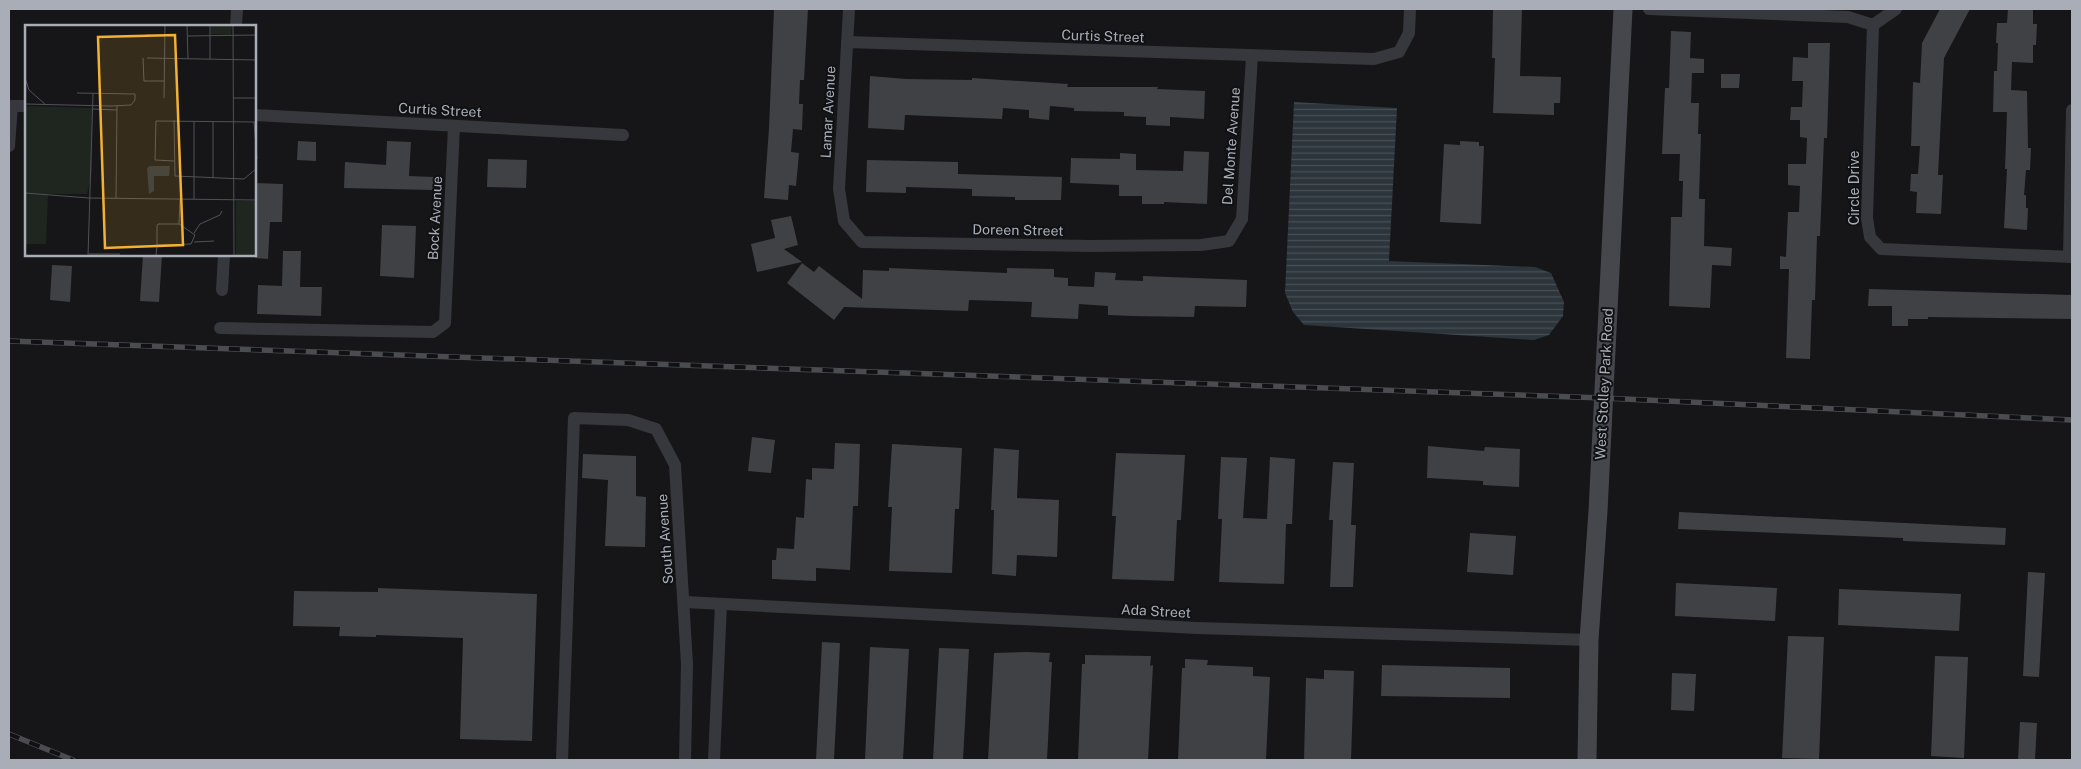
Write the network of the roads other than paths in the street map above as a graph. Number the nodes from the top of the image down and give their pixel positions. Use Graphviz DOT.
graph roads {
  1 [pos="237,9"];
  2 [pos="849,9"];
  3 [pos="1410,9"];
  4 [pos="1623,9"];
  5 [pos="1648,9"];
  6 [pos="1896,9"];
  7 [pos="236,25"];
  8 [pos="1874,25"];
  9 [pos="847,42"];
  10 [pos="1252,56"];
  11 [pos="10,106"];
  12 [pos="25,106"];
  13 [pos="2072,110"];
  14 [pos="256,115"];
  15 [pos="454,126"];
  16 [pos="622,135"];
  17 [pos="9,146"];
  18 [pos="844,216"];
  19 [pos="1206,245"];
  20 [pos="224,256"];
  21 [pos="2071,257"];
  22 [pos="222,290"];
  23 [pos="220,328"];
  24 [pos="684,602"];
  25 [pos="720,604"];
  26 [pos="1589,640"];
  27 [pos="562,760"];
  28 [pos="685,760"];
  29 [pos="714,760"];
  30 [pos="1587,760"];
  1 -- 7 [label="street"];
  2 -- 9 [label="street, Lamar Avenue"];
  3 -- 10 [label="street, Curtis Street"];
  4 -- 26 [label="main road, West Stolley Park Road"];
  5 -- 8 [label="street"];
  6 -- 8 [label="street"];
  8 -- 21 [label="street, Circle Drive"];
  9 -- 10 [label="street, Curtis Street"];
  9 -- 18 [label="street, Lamar Avenue"];
  10 -- 19 [label="street, Del Monte Avenue"];
  11 -- 12 [label="street"];
  11 -- 17 [label="street"];
  13 -- 21 [label="street, Circle Drive"];
  14 -- 15 [label="street, Curtis Street"];
  15 -- 16 [label="street, Curtis Street"];
  15 -- 23 [label="street, Bock Avenue"];
  18 -- 19 [label="street, Doreen Street"];
  20 -- 22 [label="street"];
  24 -- 25 [label="street, South Avenue"];
  24 -- 27 [label="street, South Avenue"];
  24 -- 28 [label="street"];
  25 -- 26 [label="street, Ada Street"];
  25 -- 29 [label="street"];
  26 -- 30 [label="main road, West Stolley Park Road"];
}
